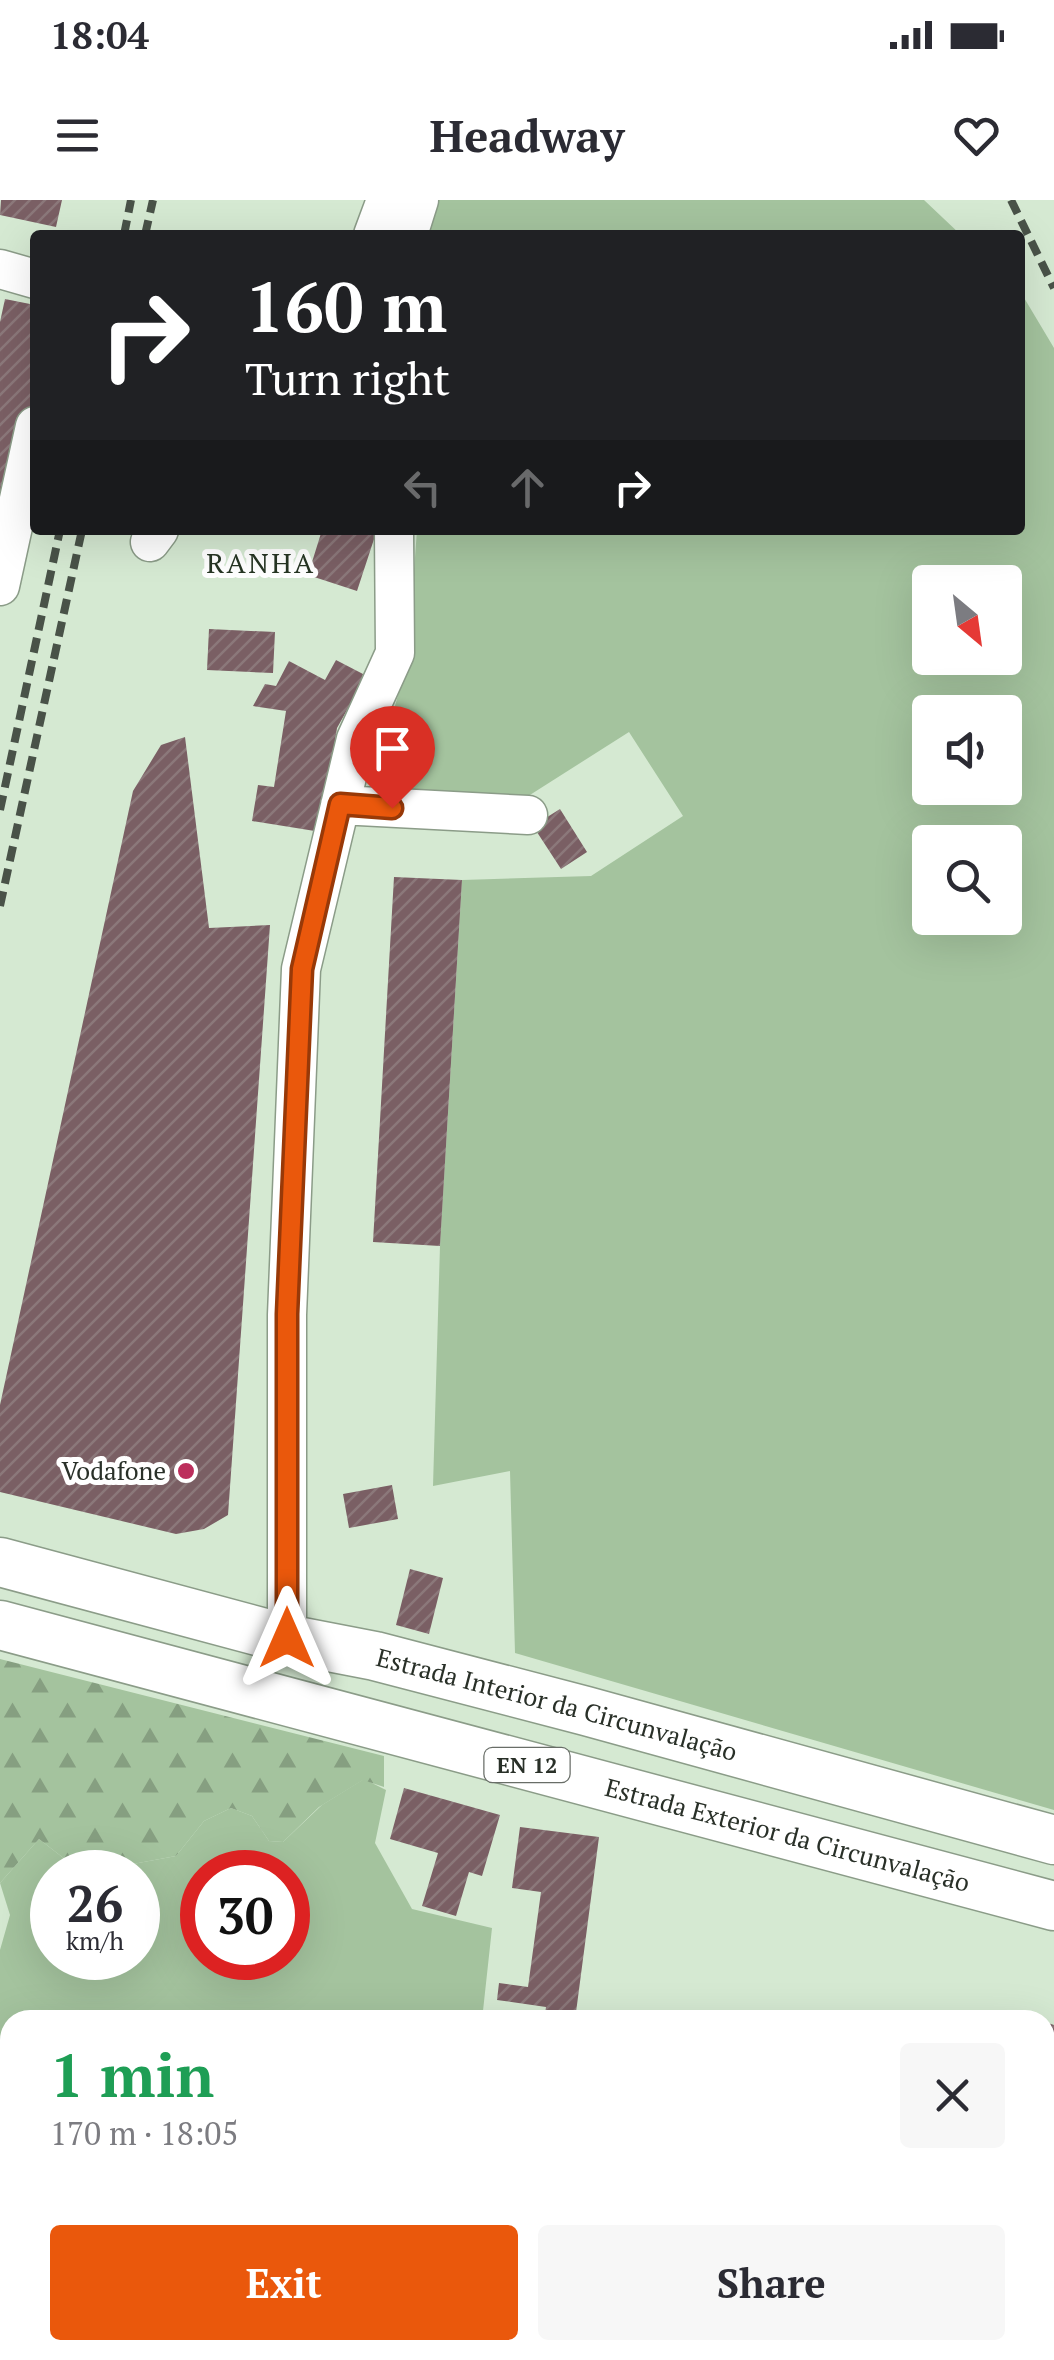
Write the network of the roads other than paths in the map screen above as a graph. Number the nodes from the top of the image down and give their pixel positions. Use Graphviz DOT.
graph roads {
  1 [pos="386,200"];
  2 [pos="419,200"];
  3 [pos="375,230"];
  4 [pos="410,230"];
  5 [pos="0,269"];
  6 [pos="30,278"];
  7 [pos="30,449"];
  8 [pos="394,535"];
  9 [pos="0,586"];
  10 [pos="340,804"];
  11 [pos="528,815"];
  12 [pos="0,1562"];
  13 [pos="0,1625"];
  14 [pos="287,1638"];
  15 [pos="1054,1840"];
  16 [pos="1054,1906"];
  1 -- 3 [label="street"];
  2 -- 4 [label="street"];
  5 -- 6 [label="street"];
  7 -- 9 [label="street"];
  8 -- 10 [label="street"];
  10 -- 11 [label="street"];
  10 -- 14 [label="street"];
  12 -- 14 [label="main road, Estrada Interior da Circunvalação"];
  13 -- 16 [label="main road, Estrada Exterior da Circunvalação / EN 12"];
  14 -- 15 [label="main road, Estrada Interior da Circunvalação"];
}
